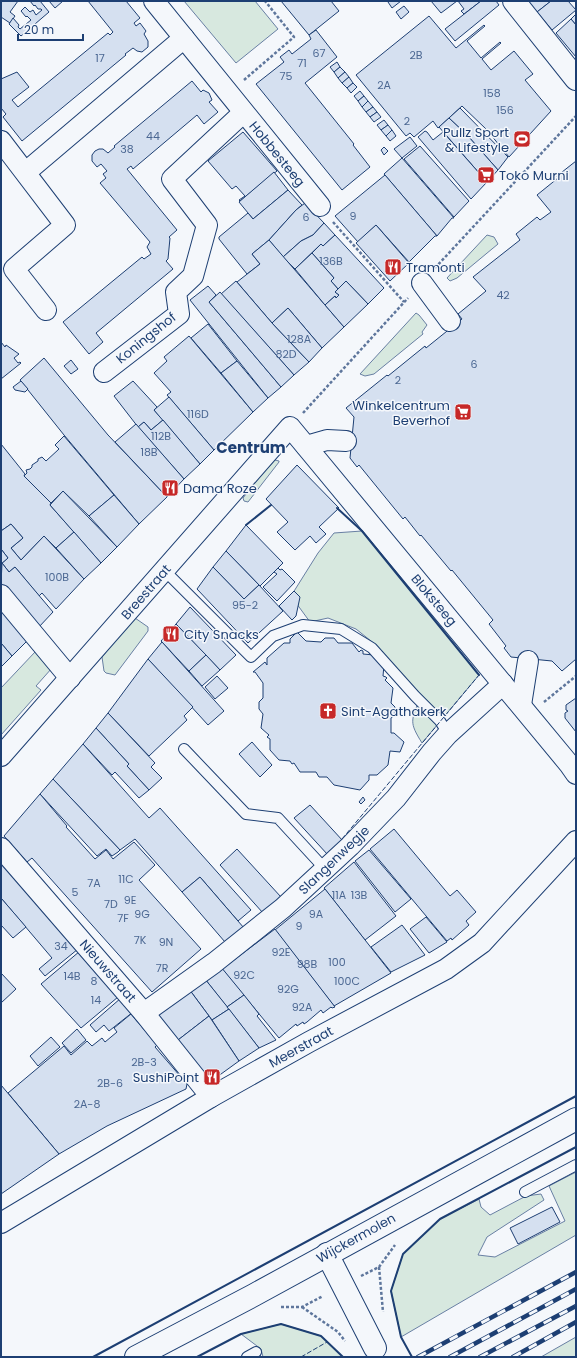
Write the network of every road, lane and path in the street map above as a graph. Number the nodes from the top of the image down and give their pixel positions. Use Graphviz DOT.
graph roads {
  1 [pos="154,1"];
  2 [pos="265,1"];
  3 [pos="514,1"];
  4 [pos="184,38"];
  5 [pos="576,79"];
  6 [pos="228,94"];
  7 [pos="243,113"];
  8 [pos="1,141"];
  9 [pos="26,172"];
  10 [pos="320,206"];
  11 [pos="422,283"];
  12 [pos="404,302"];
  13 [pos="46,310"];
  14 [pos="450,321"];
  15 [pos="104,372"];
  16 [pos="290,427"];
  17 [pos="346,441"];
  18 [pos="306,446"];
  19 [pos="165,571"];
  20 [pos="1,595"];
  21 [pos="528,662"];
  22 [pos="576,676"];
  23 [pos="70,678"];
  24 [pos="503,684"];
  25 [pos="524,710"];
  26 [pos="448,734"];
  27 [pos="184,749"];
  28 [pos="1,756"];
  29 [pos="576,774"];
  30 [pos="576,841"];
  31 [pos="1,848"];
  32 [pos="325,869"];
  33 [pos="144,1013"];
  34 [pos="211,1097"];
  35 [pos="576,1119"];
  36 [pos="576,1165"];
  37 [pos="525,1192"];
  38 [pos="1,1223"];
  39 [pos="327,1254"];
  40 [pos="379,1267"];
  41 [pos="302,1307"];
  42 [pos="384,1315"];
  43 [pos="348,1344"];
  44 [pos="375,1348"];
  45 [pos="136,1357"];
  1 -- 4 [label="street, Hobbesteeg"];
  2 -- 6 [label="path"];
  3 -- 5 [label="main road"];
  4 -- 6 [label="street, Hobbesteeg"];
  4 -- 9 [label="street"];
  6 -- 7 [label="street, Hobbesteeg"];
  7 -- 10 [label="street, Hobbesteeg"];
  7 -- 15 [label="street, Koningshof"];
  8 -- 9 [label="street"];
  9 -- 13 [label="street"];
  10 -- 12 [label="path"];
  11 -- 14 [label="street"];
  16 -- 18 [label="street, Bloksteeg"];
  16 -- 19 [label="street, Breestraat"];
  17 -- 18 [label="street"];
  18 -- 24 [label="street, Bloksteeg"];
  19 -- 23 [label="street, Breestraat"];
  19 -- 26 [label="lane"];
  20 -- 23 [label="street"];
  21 -- 25 [label="street"];
  22 -- 25 [label="path"];
  23 -- 28 [label="street, Breestraat"];
  24 -- 25 [label="street, Bloksteeg"];
  24 -- 26 [label="street, Slangenwegje"];
  25 -- 29 [label="street, Bloksteeg"];
  26 -- 32 [label="street, Slangenwegje"];
  27 -- 32 [label="lane"];
  30 -- 34 [label="street, Meerstraat"];
  31 -- 33 [label="street, Nieuwstraat"];
  32 -- 33 [label="street, Slangenwegje"];
  33 -- 34 [label="street, Nieuwstraat"];
  34 -- 38 [label="street, Meerstraat"];
  35 -- 39 [label="main road, Wijckermolen"];
  36 -- 37 [label="lane"];
  39 -- 44 [label="main road"];
  39 -- 45 [label="main road, Wijckermolen"];
  40 -- 42 [label="path"];
  41 -- 43 [label="path"];
}
